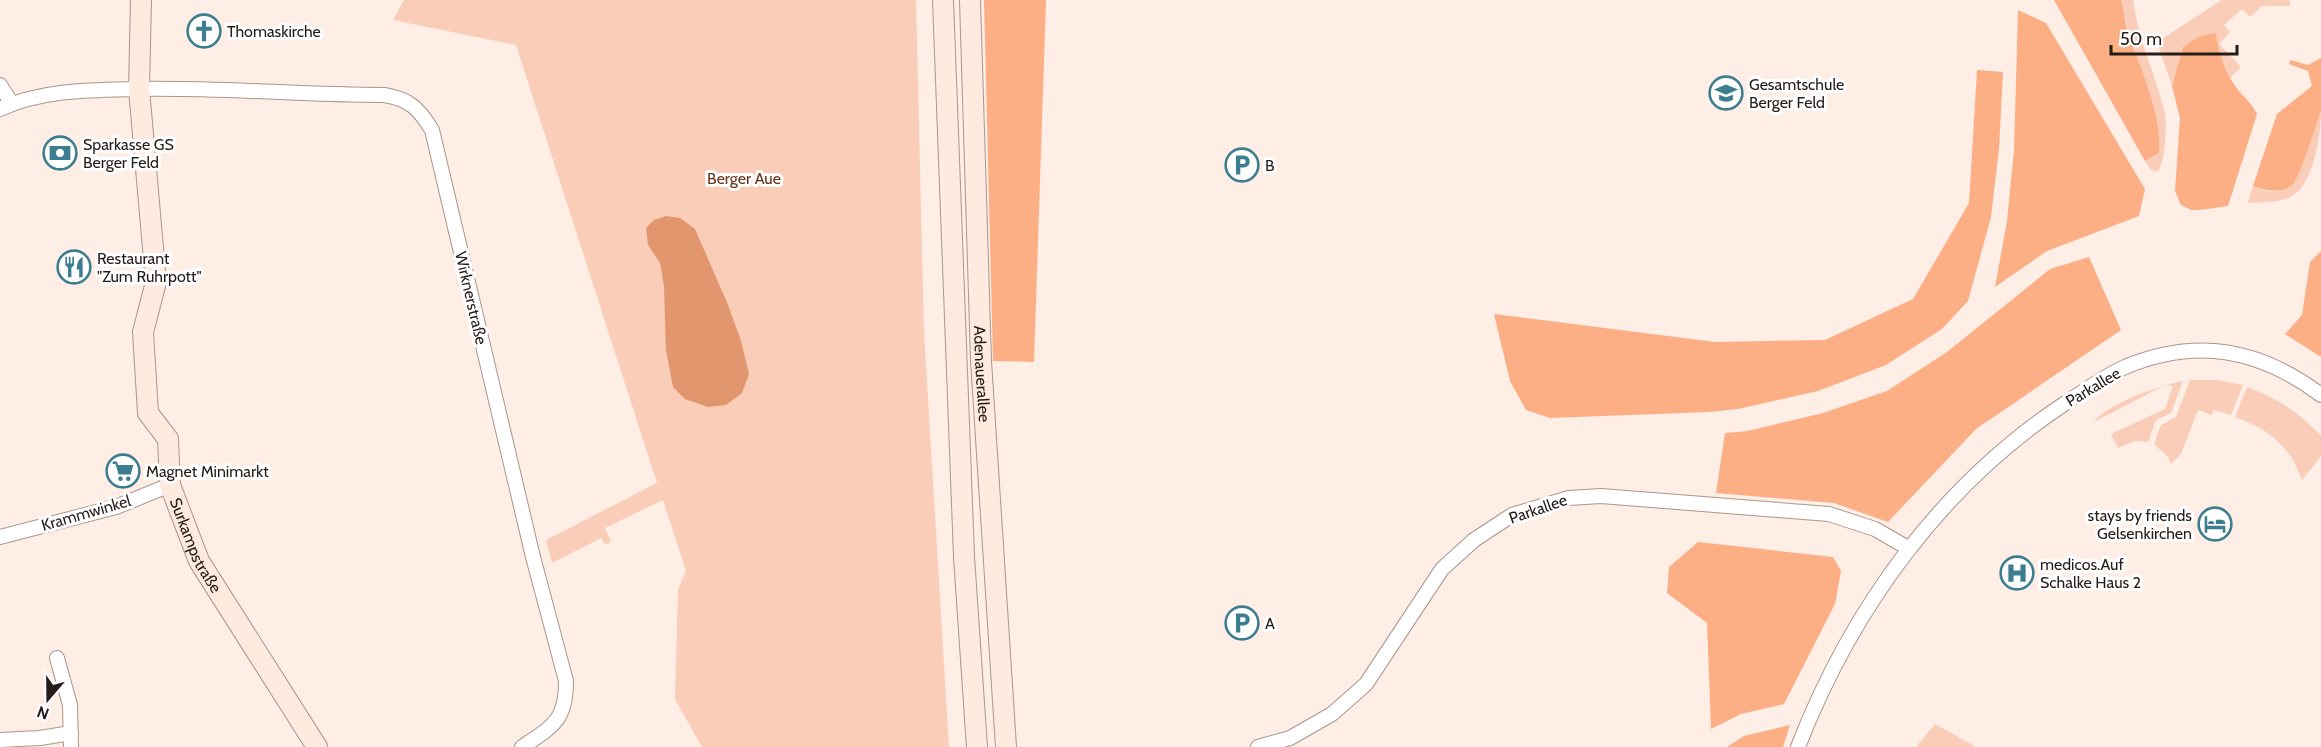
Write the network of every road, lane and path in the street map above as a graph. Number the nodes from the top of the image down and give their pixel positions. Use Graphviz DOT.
graph roads {
  1 [pos="141,0"];
  2 [pos="943,0"];
  3 [pos="970,0"];
  4 [pos="0,85"];
  5 [pos="139,89"];
  6 [pos="6,106"];
  7 [pos="2321,395"];
  8 [pos="170,485"];
  9 [pos="0,537"];
  10 [pos="1908,548"];
  11 [pos="57,658"];
  12 [pos="0,740"];
  13 [pos="71,740"];
  14 [pos="317,747"];
  15 [pos="522,747"];
  16 [pos="976,747"];
  17 [pos="991,747"];
  18 [pos="1006,747"];
  19 [pos="1258,747"];
  20 [pos="1798,747"];
  1 -- 5 [label="main road, Surkampstraße"];
  2 -- 16 [label="main road, Adenauerallee"];
  3 -- 18 [label="main road, Adenauerallee"];
  4 -- 6 [label="street"];
  5 -- 6 [label="street, Wirknerstraße"];
  5 -- 8 [label="main road, Surkampstraße"];
  5 -- 15 [label="street, Wirknerstraße"];
  7 -- 10 [label="street, Parkallee"];
  8 -- 9 [label="street, Krammwinkel"];
  8 -- 14 [label="main road, Surkampstraße"];
  10 -- 19 [label="street, Parkallee"];
  10 -- 20 [label="street, Parkallee"];
  11 -- 13 [label="street"];
  12 -- 13 [label="street"];
  16 -- 17 [label="street"];
}
